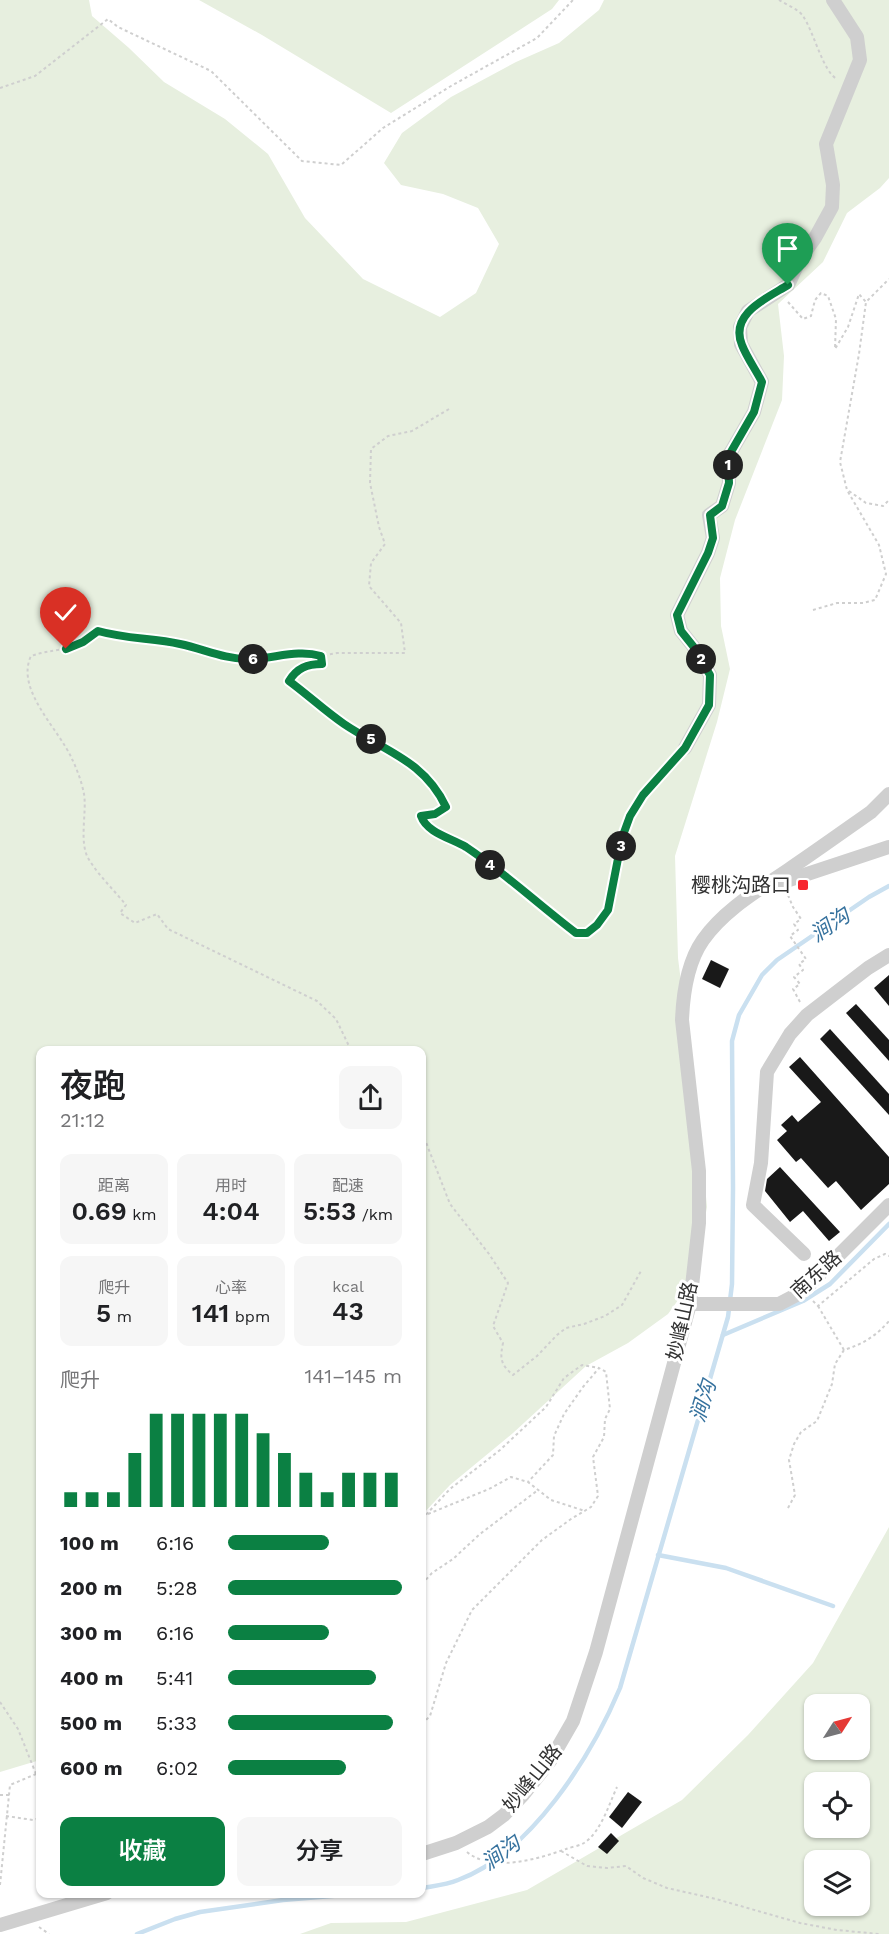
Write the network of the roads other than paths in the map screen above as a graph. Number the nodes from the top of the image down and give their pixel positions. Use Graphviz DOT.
graph roads {
  1 [pos="832,0"];
  2 [pos="685,748"];
  3 [pos="889,794"];
  4 [pos="889,847"];
  5 [pos="753,894"];
  6 [pos="889,955"];
  7 [pos="889,1205"];
  8 [pos="804,1254"];
  9 [pos="690,1304"];
  10 [pos="426,1853"];
  11 [pos="90,1898"];
  12 [pos="0,1925"];
  1 -- 2 [label="street"];
  3 -- 5 [label="street, 妙峰山路"];
  4 -- 5 [label="street"];
  5 -- 9 [label="street, 妙峰山路"];
  6 -- 8 [label="street"];
  7 -- 9 [label="street, 南东路"];
  9 -- 10 [label="street, 妙峰山路"];
  11 -- 12 [label="street"];
}
